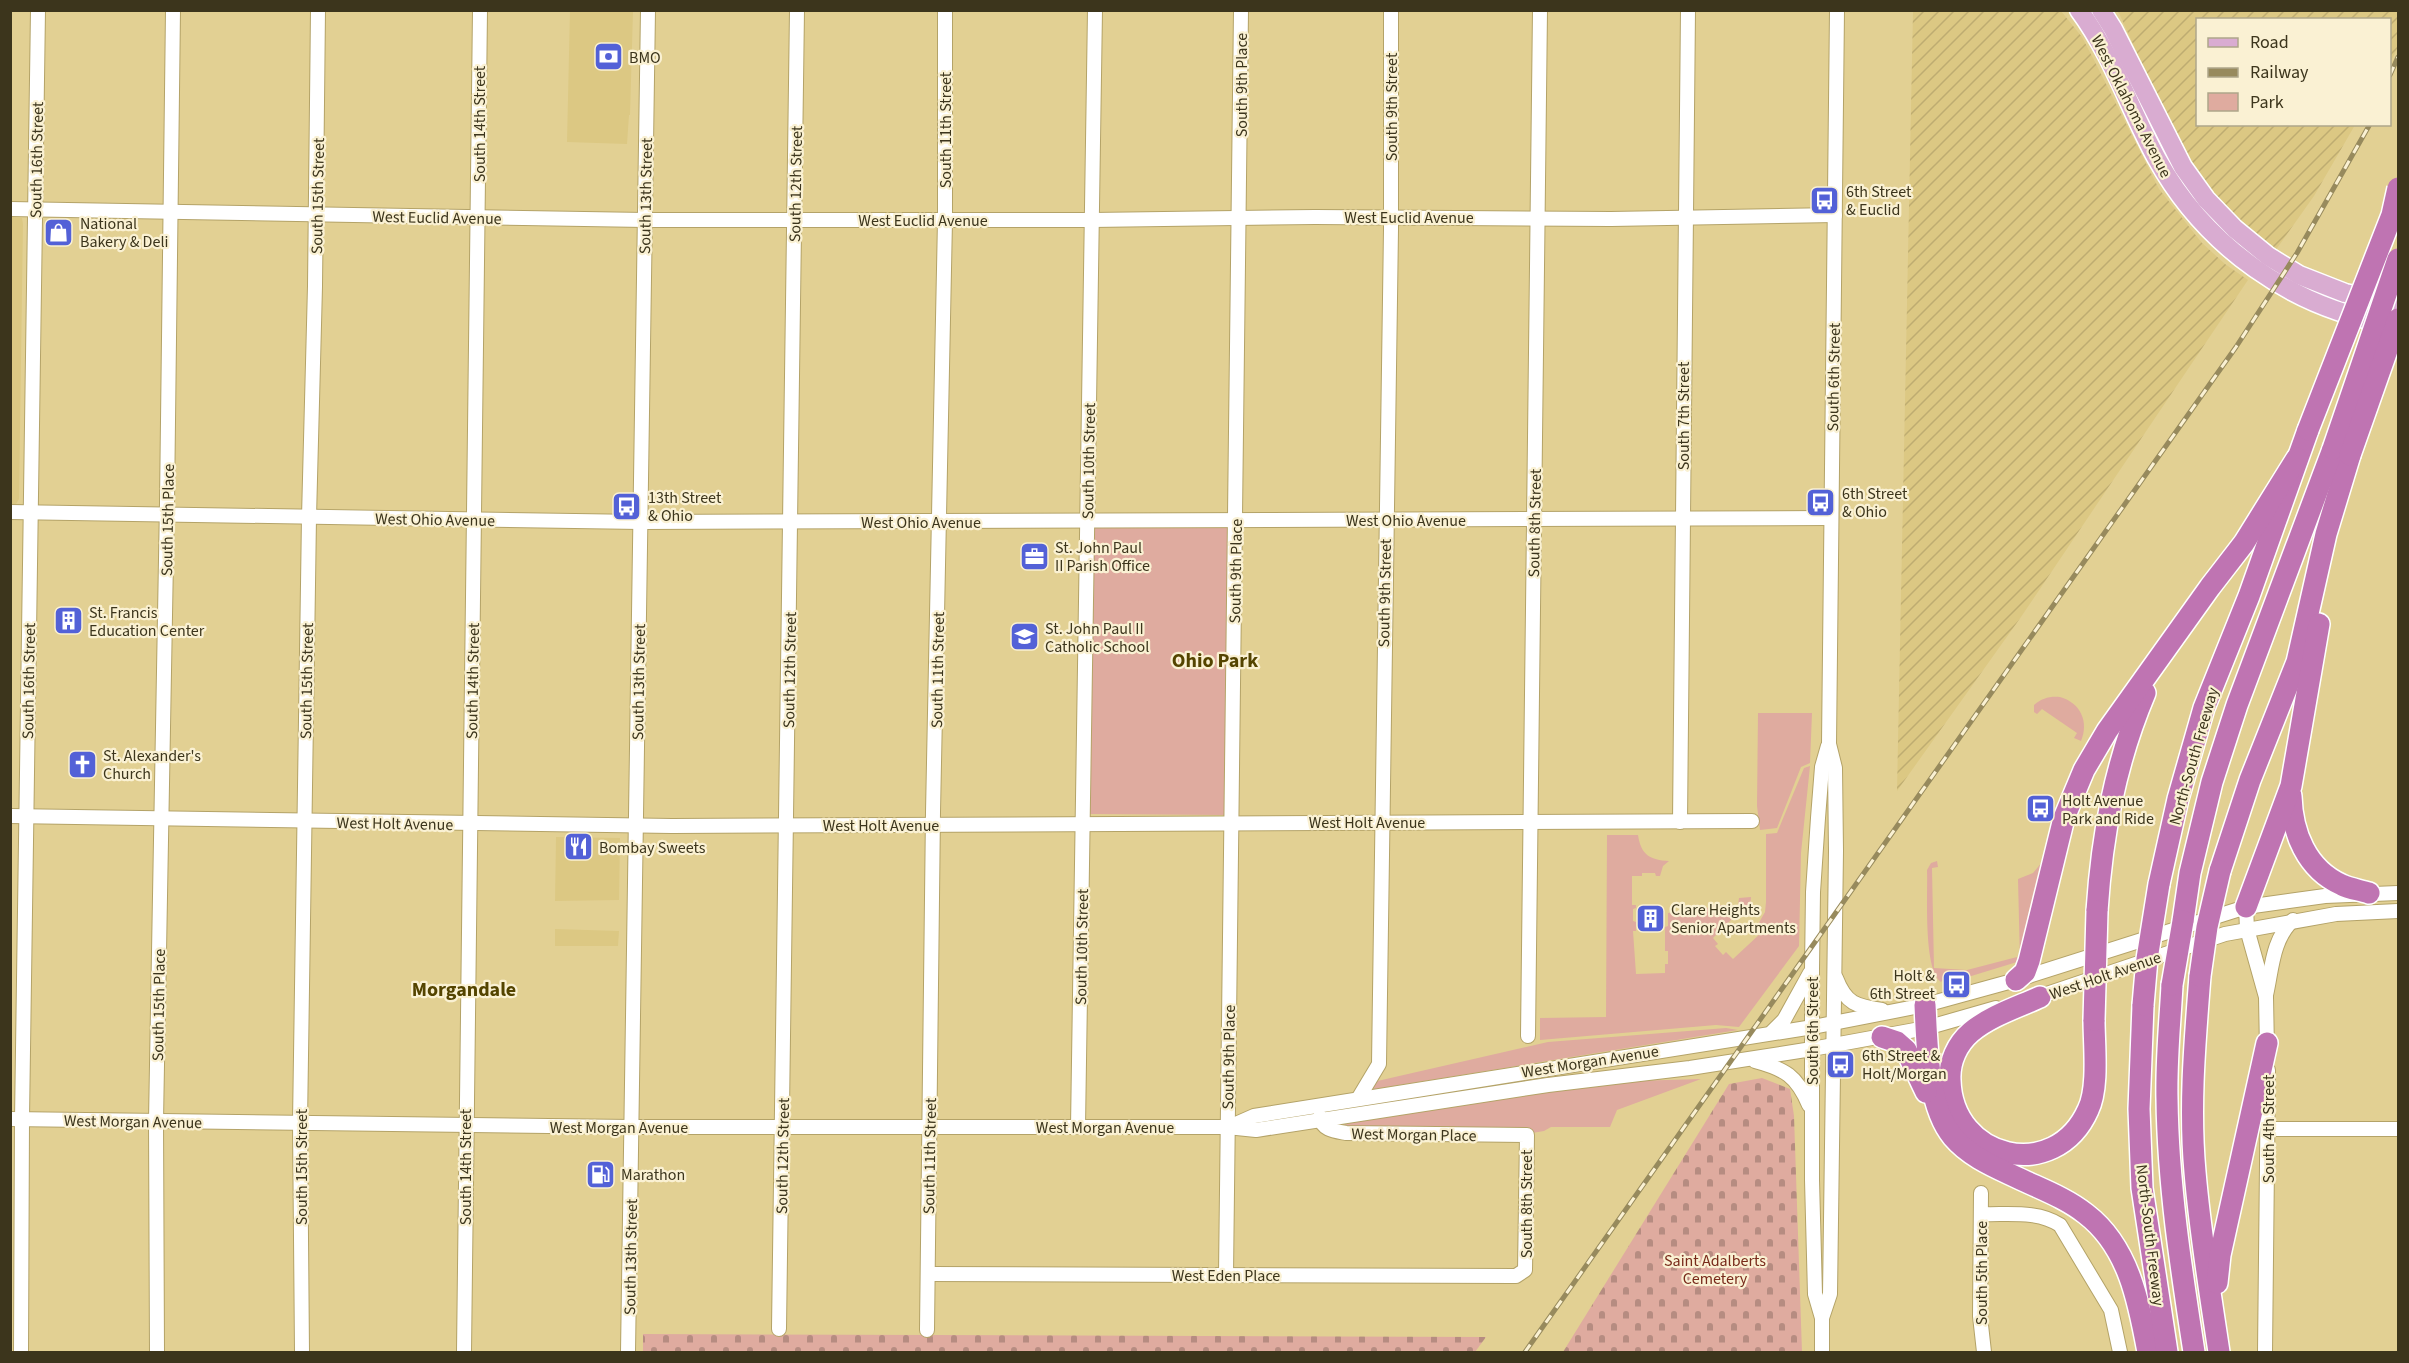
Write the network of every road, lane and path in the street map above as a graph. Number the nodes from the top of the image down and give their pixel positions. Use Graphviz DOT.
graph roads {
  1 [pos="38,10"];
  2 [pos="173,10"];
  3 [pos="318,10"];
  4 [pos="480,10"];
  5 [pos="648,10"];
  6 [pos="797,10"];
  7 [pos="945,10"];
  8 [pos="1095,10"];
  9 [pos="1241,10"];
  10 [pos="1391,10"];
  11 [pos="1540,10"];
  12 [pos="1688,10"];
  13 [pos="1837,10"];
  14 [pos="2079,10"];
  15 [pos="2101,10"];
  16 [pos="2398,188"];
  17 [pos="10,209"];
  18 [pos="35,209"];
  19 [pos="171,212"];
  20 [pos="316,215"];
  21 [pos="1836,215"];
  22 [pos="478,217"];
  23 [pos="1240,217"];
  24 [pos="1391,217"];
  25 [pos="1538,217"];
  26 [pos="1684,218"];
  27 [pos="645,220"];
  28 [pos="795,220"];
  29 [pos="945,220"];
  30 [pos="1092,220"];
  31 [pos="2398,259"];
  32 [pos="2398,304"];
  33 [pos="2398,319"];
  34 [pos="2398,325"];
  35 [pos="2342,452"];
  36 [pos="2297,458"];
  37 [pos="10,512"];
  38 [pos="31,513"];
  39 [pos="167,516"];
  40 [pos="309,517"];
  41 [pos="1385,519"];
  42 [pos="1534,519"];
  43 [pos="1683,519"];
  44 [pos="1831,519"];
  45 [pos="475,520"];
  46 [pos="790,521"];
  47 [pos="641,522"];
  48 [pos="1088,522"];
  49 [pos="1236,522"];
  50 [pos="940,523"];
  51 [pos="2326,534"];
  52 [pos="2160,657"];
  53 [pos="1829,744"];
  54 [pos="2291,786"];
  55 [pos="10,816"];
  56 [pos="26,816"];
  57 [pos="162,820"];
  58 [pos="1529,821"];
  59 [pos="1752,821"];
  60 [pos="304,822"];
  61 [pos="1382,822"];
  62 [pos="1680,822"];
  63 [pos="1083,823"];
  64 [pos="1231,823"];
  65 [pos="470,824"];
  66 [pos="787,825"];
  67 [pos="933,825"];
  68 [pos="636,826"];
  69 [pos="2398,892"];
  70 [pos="2369,893"];
  71 [pos="2246,907"];
  72 [pos="2398,911"];
  73 [pos="2293,920"];
  74 [pos="2247,929"];
  75 [pos="1812,969"];
  76 [pos="1834,972"];
  77 [pos="2016,980"];
  78 [pos="2040,996"];
  79 [pos="2266,997"];
  80 [pos="1925,1005"];
  81 [pos="1893,1011"];
  82 [pos="1833,1023"];
  83 [pos="1813,1027"];
  84 [pos="1926,1028"];
  85 [pos="1771,1032"];
  86 [pos="1528,1036"];
  87 [pos="1882,1037"];
  88 [pos="2267,1043"];
  89 [pos="1833,1046"];
  90 [pos="1812,1049"];
  91 [pos="1750,1059"];
  92 [pos="1358,1099"];
  93 [pos="1318,1106"];
  94 [pos="1811,1111"];
  95 [pos="16,1119"];
  96 [pos="156,1121"];
  97 [pos="1320,1121"];
  98 [pos="1943,1121"];
  99 [pos="300,1123"];
  100 [pos="465,1125"];
  101 [pos="631,1127"];
  102 [pos="782,1127"];
  103 [pos="930,1127"];
  104 [pos="1078,1127"];
  105 [pos="1227,1127"];
  106 [pos="2268,1129"];
  107 [pos="2398,1130"];
  108 [pos="1527,1135"];
  109 [pos="1981,1193"];
  110 [pos="1981,1214"];
  111 [pos="1523,1273"];
  112 [pos="928,1274"];
  113 [pos="1226,1275"];
  114 [pos="1822,1318"];
  115 [pos="779,1329"];
  116 [pos="927,1330"];
  117 [pos="2219,1352"];
  118 [pos="21,1353"];
  119 [pos="157,1353"];
  120 [pos="302,1353"];
  121 [pos="464,1353"];
  122 [pos="628,1353"];
  123 [pos="1822,1353"];
  124 [pos="1984,1353"];
  125 [pos="2120,1353"];
  126 [pos="2148,1353"];
  127 [pos="2167,1353"];
  128 [pos="2194,1353"];
  129 [pos="2265,1353"];
  1 -- 18 [label="street, South 16th Street"];
  2 -- 19 [label="street, South 15th Place"];
  3 -- 20 [label="street, South 15th Street"];
  4 -- 22 [label="street, South 14th Street"];
  5 -- 27 [label="street, South 13th Street"];
  6 -- 28 [label="street, South 12th Street"];
  7 -- 29 [label="street, South 11th Street"];
  8 -- 30 [label="street, South 10th Street"];
  9 -- 23 [label="street, South 9th Place"];
  10 -- 24 [label="street, South 9th Street"];
  11 -- 25 [label="street, South 8th Street"];
  12 -- 26 [label="street, South 7th Street"];
  13 -- 21 [label="street, South 6th Street"];
  14 -- 34 [label="main road, West Oklahoma Avenue"];
  15 -- 32 [label="main road, West Oklahoma Avenue"];
  16 -- 36 [label="highway, North-South Freeway, bridge"];
  17 -- 18 [label="street, West Euclid Avenue"];
  18 -- 19 [label="street, West Euclid Avenue"];
  18 -- 38 [label="street, South 16th Street"];
  19 -- 20 [label="street, West Euclid Avenue"];
  19 -- 39 [label="street, South 15th Place"];
  20 -- 22 [label="street, West Euclid Avenue"];
  20 -- 40 [label="street, South 15th Street"];
  21 -- 26 [label="street, West Euclid Avenue"];
  21 -- 44 [label="street, South 6th Street"];
  22 -- 27 [label="street, West Euclid Avenue"];
  22 -- 45 [label="street, South 14th Street"];
  23 -- 24 [label="street, West Euclid Avenue"];
  23 -- 30 [label="street, West Euclid Avenue"];
  23 -- 49 [label="street, South 9th Place"];
  24 -- 25 [label="street, West Euclid Avenue"];
  24 -- 41 [label="street, South 9th Street"];
  25 -- 26 [label="street, West Euclid Avenue"];
  25 -- 42 [label="street, South 8th Street"];
  26 -- 43 [label="street, South 7th Street"];
  27 -- 28 [label="street, West Euclid Avenue"];
  27 -- 47 [label="street, South 13th Street"];
  28 -- 29 [label="street, West Euclid Avenue"];
  28 -- 46 [label="street, South 12th Street"];
  29 -- 30 [label="street, West Euclid Avenue"];
  29 -- 50 [label="street, South 11th Street"];
  30 -- 48 [label="street, South 10th Street"];
  31 -- 35 [label="highway, North-South Freeway, bridge"];
  33 -- 35 [label="highway, bridge"];
  35 -- 51 [label="highway"];
  35 -- 128 [label="highway, North-South Freeway, bridge"];
  36 -- 52 [label="highway"];
  36 -- 127 [label="highway, North-South Freeway, bridge"];
  37 -- 38 [label="street, West Ohio Avenue"];
  38 -- 39 [label="street, West Ohio Avenue"];
  38 -- 56 [label="street, South 16th Street"];
  39 -- 40 [label="street, West Ohio Avenue"];
  39 -- 57 [label="street, South 15th Place"];
  40 -- 45 [label="street, West Ohio Avenue"];
  40 -- 60 [label="street, South 15th Street"];
  41 -- 42 [label="street, West Ohio Avenue"];
  41 -- 49 [label="street, West Ohio Avenue"];
  41 -- 61 [label="street, South 9th Street"];
  42 -- 43 [label="street, West Ohio Avenue"];
  42 -- 58 [label="street, South 8th Street"];
  43 -- 44 [label="street, West Ohio Avenue"];
  43 -- 62 [label="street, South 7th Street"];
  44 -- 53 [label="street, South 6th Street"];
  45 -- 47 [label="street, West Ohio Avenue"];
  45 -- 65 [label="street, South 14th Street"];
  46 -- 47 [label="street, West Ohio Avenue"];
  46 -- 50 [label="street, West Ohio Avenue"];
  46 -- 66 [label="street, South 12th Street"];
  47 -- 68 [label="street, South 13th Street"];
  48 -- 49 [label="street, West Ohio Avenue"];
  48 -- 50 [label="street, West Ohio Avenue"];
  48 -- 63 [label="street, South 10th Street"];
  49 -- 64 [label="street, South 9th Place"];
  50 -- 67 [label="street, South 11th Street"];
  51 -- 54 [label="highway"];
  51 -- 117 [label="highway, bridge"];
  52 -- 77 [label="highway"];
  52 -- 78 [label="highway, bridge"];
  53 -- 75 [label="street, South 6th Street"];
  53 -- 76 [label="street, South 6th Street"];
  54 -- 70 [label="highway"];
  54 -- 71 [label="highway"];
  55 -- 56 [label="street, West Holt Avenue"];
  56 -- 57 [label="street, West Holt Avenue"];
  56 -- 95 [label="street, South 16th Street"];
  57 -- 60 [label="street, West Holt Avenue"];
  57 -- 96 [label="street, South 15th Place"];
  58 -- 61 [label="street, West Holt Avenue"];
  58 -- 62 [label="street, West Holt Avenue"];
  58 -- 86 [label="street, South 8th Street"];
  59 -- 62 [label="street, West Holt Avenue"];
  60 -- 65 [label="street, West Holt Avenue"];
  60 -- 99 [label="street, South 15th Street"];
  61 -- 64 [label="street, West Holt Avenue"];
  61 -- 92 [label="street, South 9th Street"];
  63 -- 64 [label="street, West Holt Avenue"];
  63 -- 67 [label="street, West Holt Avenue"];
  63 -- 104 [label="street, South 10th Street"];
  64 -- 105 [label="street, South 9th Place"];
  65 -- 68 [label="street, West Holt Avenue"];
  65 -- 100 [label="street, South 14th Street"];
  66 -- 67 [label="street, West Holt Avenue"];
  66 -- 68 [label="street, West Holt Avenue"];
  66 -- 102 [label="street, South 12th Street"];
  67 -- 103 [label="street, South 11th Street"];
  68 -- 101 [label="street, South 13th Street"];
  69 -- 70 [label="street, West Holt Avenue"];
  70 -- 71 [label="street, West Holt Avenue"];
  71 -- 74 [label="street, South 4th Street"];
  71 -- 77 [label="street, West Holt Avenue"];
  72 -- 73 [label="street, West Holt Avenue"];
  73 -- 74 [label="street, West Holt Avenue"];
  73 -- 79 [label="street"];
  74 -- 78 [label="street, West Holt Avenue"];
  74 -- 79 [label="street, South 4th Street"];
  75 -- 83 [label="street, South 6th Street"];
  75 -- 85 [label="street"];
  76 -- 81 [label="street"];
  76 -- 82 [label="street, South 6th Street"];
  77 -- 80 [label="street, West Holt Avenue"];
  78 -- 84 [label="street, West Holt Avenue"];
  79 -- 88 [label="street, South 4th Street"];
  80 -- 81 [label="street, West Holt Avenue"];
  80 -- 84 [label="highway"];
  81 -- 82 [label="street, West Holt Avenue"];
  82 -- 83 [label="street, West Holt Avenue"];
  82 -- 89 [label="street, South 6th Street"];
  83 -- 85 [label="street, West Morgan Avenue"];
  83 -- 90 [label="street, South 6th Street"];
  84 -- 87 [label="street, West Holt Avenue"];
  84 -- 98 [label="highway"];
  85 -- 92 [label="street, West Morgan Avenue"];
  87 -- 89 [label="street, West Holt Avenue"];
  87 -- 98 [label="highway"];
  88 -- 106 [label="street, South 4th Street"];
  88 -- 117 [label="highway"];
  89 -- 90 [label="street, West Holt Avenue"];
  89 -- 114 [label="street, South 6th Street"];
  90 -- 91 [label="street, West Morgan Avenue"];
  90 -- 94 [label="street, South 6th Street"];
  91 -- 94 [label="street"];
  91 -- 97 [label="street, West Morgan Avenue"];
  92 -- 93 [label="street, West Morgan Avenue"];
  93 -- 97 [label="street"];
  93 -- 105 [label="street, West Morgan Avenue"];
  94 -- 114 [label="street, South 6th Street"];
  95 -- 96 [label="street, West Morgan Avenue"];
  95 -- 118 [label="street, South 16th Street"];
  96 -- 99 [label="street, West Morgan Avenue"];
  96 -- 119 [label="street, South 15th Place"];
  97 -- 105 [label="street, West Morgan Avenue"];
  97 -- 108 [label="street, West Morgan Place"];
  98 -- 126 [label="highway"];
  99 -- 100 [label="street, West Morgan Avenue"];
  99 -- 120 [label="street, South 15th Street"];
  100 -- 101 [label="street, West Morgan Avenue"];
  100 -- 121 [label="street, South 14th Street"];
  101 -- 102 [label="street, West Morgan Avenue"];
  101 -- 122 [label="street, South 13th Street"];
  102 -- 103 [label="street, West Morgan Avenue"];
  102 -- 115 [label="street, South 12th Street"];
  103 -- 104 [label="street, West Morgan Avenue"];
  103 -- 112 [label="street, South 11th Street"];
  104 -- 105 [label="street, West Morgan Avenue"];
  105 -- 113 [label="street, South 9th Place"];
  106 -- 107 [label="street"];
  106 -- 129 [label="street, South 4th Street"];
  108 -- 111 [label="street, South 8th Street"];
  109 -- 110 [label="street, South 5th Place"];
  110 -- 124 [label="street, South 5th Place"];
  110 -- 125 [label="street"];
  111 -- 113 [label="street, West Eden Place"];
  112 -- 113 [label="street, West Eden Place"];
  112 -- 116 [label="street, South 11th Street"];
  114 -- 123 [label="street, South 6th Street"];
}
